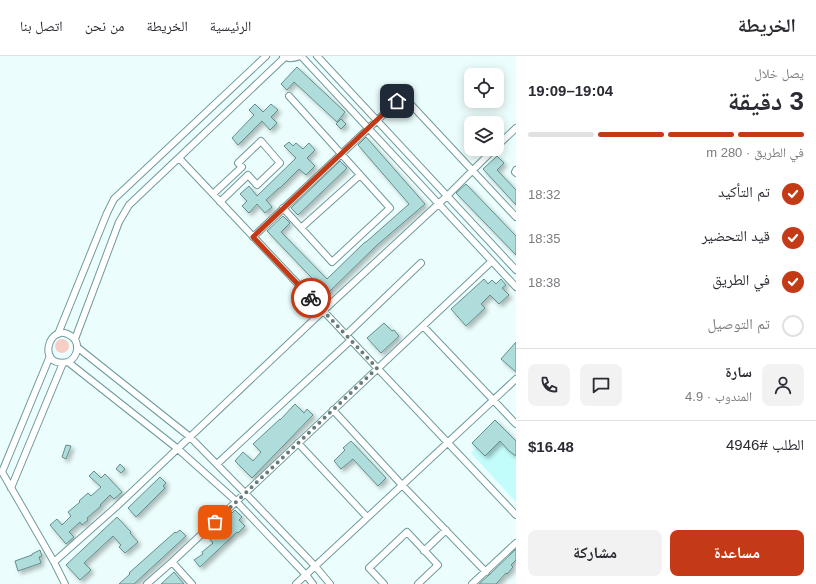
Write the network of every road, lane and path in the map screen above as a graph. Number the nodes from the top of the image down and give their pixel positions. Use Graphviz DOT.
graph roads {
  1 [pos="266,56"];
  2 [pos="301,56"];
  3 [pos="317,56"];
  4 [pos="284,57"];
  5 [pos="289,96"];
  6 [pos="377,121"];
  7 [pos="368,128"];
  8 [pos="516,128"];
  9 [pos="504,139"];
  10 [pos="341,154"];
  11 [pos="487,156"];
  12 [pos="179,158"];
  13 [pos="473,170"];
  14 [pos="360,175"];
  15 [pos="213,194"];
  16 [pos="447,196"];
  17 [pos="220,202"];
  18 [pos="439,204"];
  19 [pos="283,208"];
  20 [pos="516,217"];
  21 [pos="301,228"];
  22 [pos="253,237"];
  23 [pos="492,261"];
  24 [pos="421,263"];
  25 [pos="516,270"];
  26 [pos="516,287"];
  27 [pos="323,311"];
  28 [pos="423,326"];
  29 [pos="58,334"];
  30 [pos="346,335"];
  31 [pos="75,340"];
  32 [pos="351,340"];
  33 [pos="77,347"];
  34 [pos="50,356"];
  35 [pos="66,363"];
  36 [pos="377,368"];
  37 [pos="516,379"];
  38 [pos="494,400"];
  39 [pos="333,410"];
  40 [pos="516,424"];
  41 [pos="190,437"];
  42 [pos="298,443"];
  43 [pos="448,443"];
  44 [pos="178,449"];
  45 [pos="217,464"];
  46 [pos="402,484"];
  47 [pos="11,488"];
  48 [pos="245,492"];
  49 [pos="236,502"];
  50 [pos="516,515"];
  51 [pos="367,517"];
  52 [pos="446,530"];
  53 [pos="516,543"];
  54 [pos="424,551"];
  55 [pos="54,562"];
  56 [pos="172,562"];
  57 [pos="315,566"];
  58 [pos="486,572"];
  59 [pos="306,575"];
  60 [pos="65,584"];
  61 [pos="147,584"];
  62 [pos="192,584"];
  63 [pos="296,584"];
  64 [pos="313,584"];
  65 [pos="330,584"];
  66 [pos="384,584"];
  67 [pos="418,584"];
  68 [pos="472,584"];
  1 -- 29 [label="street"];
  2 -- 4 [label="street"];
  2 -- 7 [label="street"];
  3 -- 6 [label="street"];
  4 -- 12 [label="street"];
  5 -- 10 [label="street"];
  6 -- 7 [label="street"];
  6 -- 13 [label="street"];
  6 -- 16 [label="street"];
  7 -- 10 [label="street"];
  7 -- 18 [label="street"];
  8 -- 9 [label="street"];
  10 -- 14 [label="street"];
  10 -- 19 [label="street"];
  11 -- 13 [label="street"];
  12 -- 15 [label="street"];
  12 -- 31 [label="street"];
  13 -- 16 [label="street"];
  13 -- 20 [label="street"];
  14 -- 21 [label="street"];
  14 -- 21 [label="street"];
  15 -- 17 [label="street"];
  15 -- 17 [label="street"];
  16 -- 18 [label="street"];
  16 -- 25 [label="street"];
  17 -- 22 [label="street"];
  18 -- 23 [label="street"];
  18 -- 27 [label="street"];
  19 -- 21 [label="street"];
  19 -- 22 [label="street"];
  22 -- 27 [label="street"];
  23 -- 26 [label="street"];
  23 -- 28 [label="street"];
  24 -- 30 [label="street"];
  27 -- 30 [label="street"];
  27 -- 41 [label="street"];
  28 -- 36 [label="street"];
  28 -- 38 [label="street"];
  29 -- 31 [label="street"];
  29 -- 34 [label="street"];
  30 -- 32 [label="street"];
  31 -- 33 [label="street"];
  32 -- 36 [label="street"];
  32 -- 45 [label="street"];
  33 -- 35 [label="street"];
  33 -- 41 [label="street"];
  34 -- 35 [label="street"];
  34 -- 47 [label="street"];
  35 -- 44 [label="street"];
  35 -- 47 [label="street"];
  36 -- 39 [label="street"];
  36 -- 43 [label="street"];
  37 -- 38 [label="street"];
  38 -- 40 [label="street"];
  38 -- 43 [label="street"];
  39 -- 42 [label="street"];
  39 -- 46 [label="street"];
  41 -- 44 [label="street"];
  41 -- 45 [label="street"];
  42 -- 48 [label="street"];
  42 -- 51 [label="street"];
  43 -- 46 [label="street"];
  43 -- 50 [label="street"];
  44 -- 49 [label="street"];
  44 -- 55 [label="street"];
  45 -- 48 [label="street"];
  46 -- 51 [label="street"];
  46 -- 52 [label="street"];
  47 -- 55 [label="street"];
  48 -- 49 [label="street"];
  48 -- 57 [label="street"];
  49 -- 56 [label="street"];
  49 -- 59 [label="street"];
  51 -- 57 [label="street"];
  52 -- 54 [label="street"];
  52 -- 58 [label="street"];
  53 -- 58 [label="street"];
  54 -- 66 [label="street"];
  54 -- 67 [label="street"];
  55 -- 60 [label="street"];
  56 -- 61 [label="street"];
  56 -- 62 [label="street"];
  57 -- 59 [label="street"];
  57 -- 65 [label="street"];
  58 -- 68 [label="street"];
  59 -- 63 [label="street"];
  59 -- 64 [label="street"];
}
